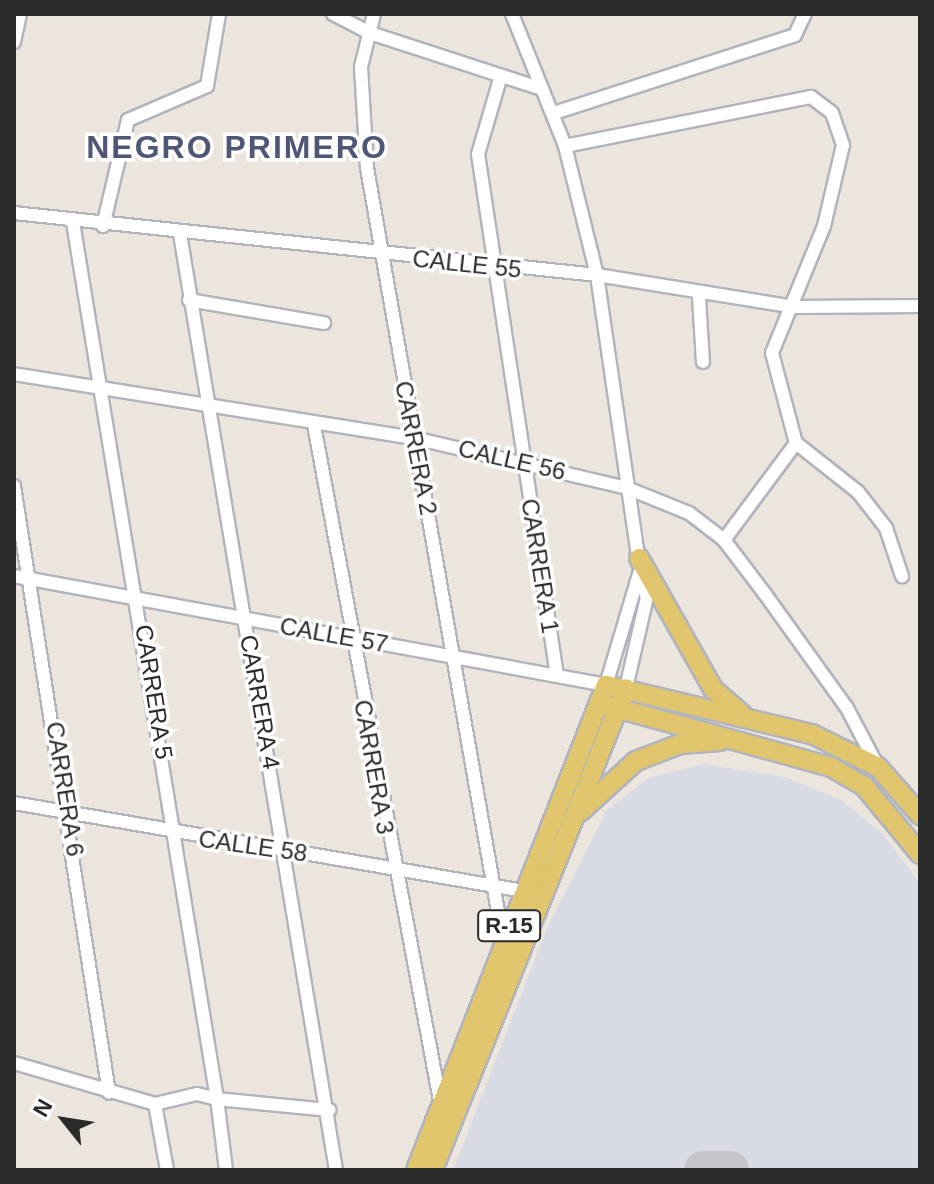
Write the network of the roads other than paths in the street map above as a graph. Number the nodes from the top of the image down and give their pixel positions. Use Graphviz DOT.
graph roads {
  1 [pos="20,14"];
  2 [pos="219,14"];
  3 [pos="333,14"];
  4 [pos="374,14"];
  5 [pos="512,14"];
  6 [pos="805,14"];
  7 [pos="370,33"];
  8 [pos="14,42"];
  9 [pos="500,79"];
  10 [pos="542,89"];
  11 [pos="554,113"];
  12 [pos="565,146"];
  13 [pos="14,213"];
  14 [pos="73,223"];
  15 [pos="103,226"];
  16 [pos="180,234"];
  17 [pos="380,255"];
  18 [pos="491,267"];
  19 [pos="597,275"];
  20 [pos="699,297"];
  21 [pos="189,300"];
  22 [pos="920,306"];
  23 [pos="795,307"];
  24 [pos="324,323"];
  25 [pos="703,362"];
  26 [pos="14,374"];
  27 [pos="99,387"];
  28 [pos="206,402"];
  29 [pos="314,425"];
  30 [pos="414,438"];
  31 [pos="796,443"];
  32 [pos="523,461"];
  33 [pos="14,486"];
  34 [pos="627,488"];
  35 [pos="724,540"];
  36 [pos="639,566"];
  37 [pos="14,576"];
  38 [pos="902,576"];
  39 [pos="30,579"];
  40 [pos="139,600"];
  41 [pos="246,618"];
  42 [pos="350,638"];
  43 [pos="456,657"];
  44 [pos="557,676"];
  45 [pos="606,685"];
  46 [pos="626,688"];
  47 [pos="599,703"];
  48 [pos="618,708"];
  49 [pos="748,719"];
  50 [pos="751,742"];
  51 [pos="878,767"];
  52 [pos="14,803"];
  53 [pos="69,810"];
  54 [pos="920,815"];
  55 [pos="178,836"];
  56 [pos="565,837"];
  57 [pos="286,850"];
  58 [pos="920,854"];
  59 [pos="392,867"];
  60 [pos="494,881"];
  61 [pos="532,893"];
  62 [pos="503,940"];
  63 [pos="14,1063"];
  64 [pos="109,1093"];
  65 [pos="217,1099"];
  66 [pos="155,1104"];
  67 [pos="441,1107"];
  68 [pos="329,1110"];
  69 [pos="167,1170"];
  70 [pos="226,1170"];
  71 [pos="336,1170"];
  72 [pos="416,1170"];
  73 [pos="433,1170"];
  1 -- 8 [label="street"];
  2 -- 15 [label="street"];
  3 -- 7 [label="street"];
  4 -- 7 [label="street, CARRERA 2"];
  5 -- 10 [label="street"];
  6 -- 11 [label="street"];
  7 -- 9 [label="street"];
  7 -- 17 [label="street, CARRERA 2"];
  9 -- 10 [label="street"];
  9 -- 18 [label="street, CARRERA 1"];
  10 -- 11 [label="street"];
  11 -- 12 [label="street"];
  12 -- 19 [label="street"];
  12 -- 23 [label="street"];
  13 -- 14 [label="street, CALLE 55"];
  14 -- 15 [label="street, CALLE 55"];
  14 -- 27 [label="street, CARRERA 5"];
  15 -- 16 [label="street, CALLE 55"];
  16 -- 17 [label="street, CALLE 55"];
  16 -- 21 [label="street, CARRERA 4"];
  17 -- 18 [label="street, CALLE 55"];
  17 -- 30 [label="street, CARRERA 2"];
  18 -- 19 [label="street, CALLE 55"];
  18 -- 32 [label="street, CARRERA 1"];
  19 -- 20 [label="street, CALLE 55"];
  19 -- 34 [label="street"];
  20 -- 23 [label="street, CALLE 55"];
  20 -- 25 [label="street"];
  21 -- 24 [label="street"];
  21 -- 28 [label="street, CARRERA 4"];
  22 -- 23 [label="street, CALLE 55"];
  23 -- 31 [label="street"];
  26 -- 27 [label="street, CALLE 56"];
  27 -- 28 [label="street, CALLE 56"];
  27 -- 40 [label="street, CARRERA 5"];
  28 -- 29 [label="street, CALLE 56"];
  28 -- 41 [label="street, CARRERA 4"];
  29 -- 30 [label="street, CALLE 56"];
  29 -- 42 [label="street, CARRERA 3"];
  30 -- 32 [label="street, CALLE 56"];
  30 -- 43 [label="street, CARRERA 2"];
  31 -- 35 [label="street"];
  31 -- 38 [label="street"];
  32 -- 34 [label="street, CALLE 56"];
  32 -- 44 [label="street, CARRERA 1"];
  33 -- 39 [label="street, CARRERA 6"];
  34 -- 35 [label="street, CALLE 56"];
  34 -- 36 [label="street"];
  35 -- 51 [label="street, CALLE 56"];
  36 -- 45 [label="street"];
  36 -- 46 [label="street"];
  36 -- 49 [label="main road"];
  37 -- 39 [label="street, CALLE 57"];
  39 -- 40 [label="street, CALLE 57"];
  39 -- 53 [label="street, CARRERA 6"];
  40 -- 41 [label="street, CALLE 57"];
  40 -- 55 [label="street, CARRERA 5"];
  41 -- 42 [label="street, CALLE 57"];
  41 -- 57 [label="street, CARRERA 4"];
  42 -- 43 [label="street, CALLE 57"];
  42 -- 59 [label="street, CARRERA 3"];
  43 -- 44 [label="street, CALLE 57"];
  43 -- 60 [label="street, CARRERA 2"];
  44 -- 45 [label="street, CALLE 57"];
  45 -- 46 [label="main road"];
  45 -- 47 [label="main road, R-15"];
  46 -- 48 [label="main road, R-15"];
  46 -- 49 [label="main road"];
  47 -- 48 [label="main road"];
  47 -- 61 [label="main road, R-15"];
  48 -- 50 [label="main road"];
  48 -- 56 [label="main road, R-15"];
  49 -- 51 [label="main road"];
  50 -- 56 [label="main road"];
  50 -- 58 [label="main road"];
  51 -- 54 [label="main road"];
  52 -- 53 [label="street, CALLE 58"];
  53 -- 55 [label="street, CALLE 58"];
  53 -- 64 [label="street, CARRERA 6"];
  55 -- 57 [label="street, CALLE 58"];
  55 -- 65 [label="street, CARRERA 5"];
  56 -- 61 [label="main road, R-15"];
  57 -- 59 [label="street, CALLE 58"];
  57 -- 68 [label="street, CARRERA 4"];
  59 -- 60 [label="street, CALLE 58"];
  59 -- 67 [label="street, CARRERA 3"];
  60 -- 61 [label="street, CALLE 58"];
  60 -- 62 [label="street, CARRERA 2"];
  61 -- 62 [label="main road, R-15"];
  61 -- 73 [label="main road, R-15"];
  62 -- 67 [label="main road, R-15"];
  63 -- 64 [label="street"];
  64 -- 66 [label="street"];
  65 -- 66 [label="street"];
  65 -- 68 [label="street"];
  65 -- 70 [label="street, CARRERA 5"];
  66 -- 69 [label="street"];
  67 -- 72 [label="main road, R-15"];
  68 -- 71 [label="street, CARRERA 4"];
}
